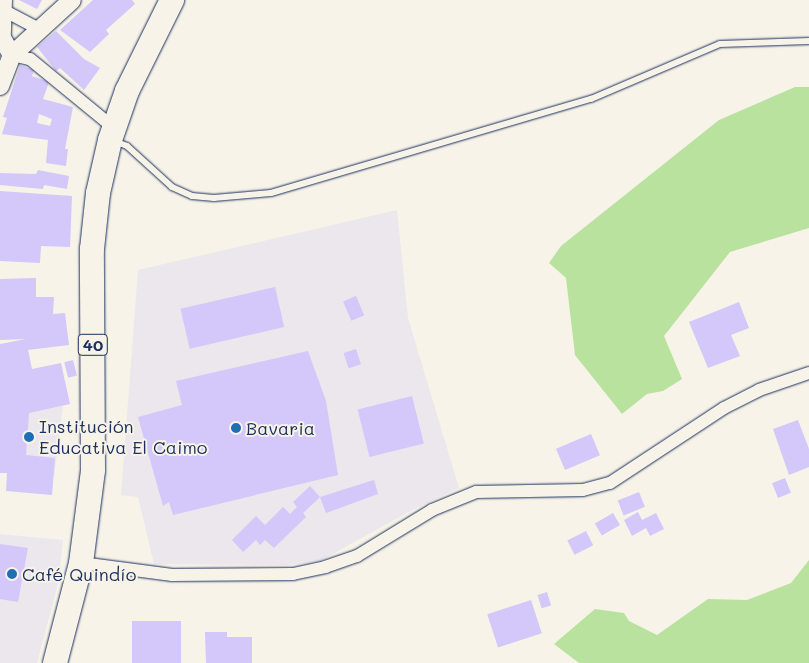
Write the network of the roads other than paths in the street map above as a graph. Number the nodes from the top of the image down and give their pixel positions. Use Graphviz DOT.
graph roads {
  1 [pos="72,0"];
  2 [pos="172,0"];
  3 [pos="3,5"];
  4 [pos="39,29"];
  5 [pos="809,41"];
  6 [pos="12,55"];
  7 [pos="0,86"];
  8 [pos="112,134"];
  9 [pos="809,373"];
  10 [pos="81,563"];
  11 [pos="55,663"];
  1 -- 4 [label="street"];
  2 -- 8 [label="highway, 40"];
  3 -- 4 [label="street"];
  3 -- 6 [label="street"];
  4 -- 6 [label="street"];
  5 -- 8 [label="lane"];
  6 -- 7 [label="street"];
  6 -- 8 [label="street"];
  8 -- 10 [label="highway, 40"];
  9 -- 10 [label="street"];
  10 -- 11 [label="highway, 40"];
}
